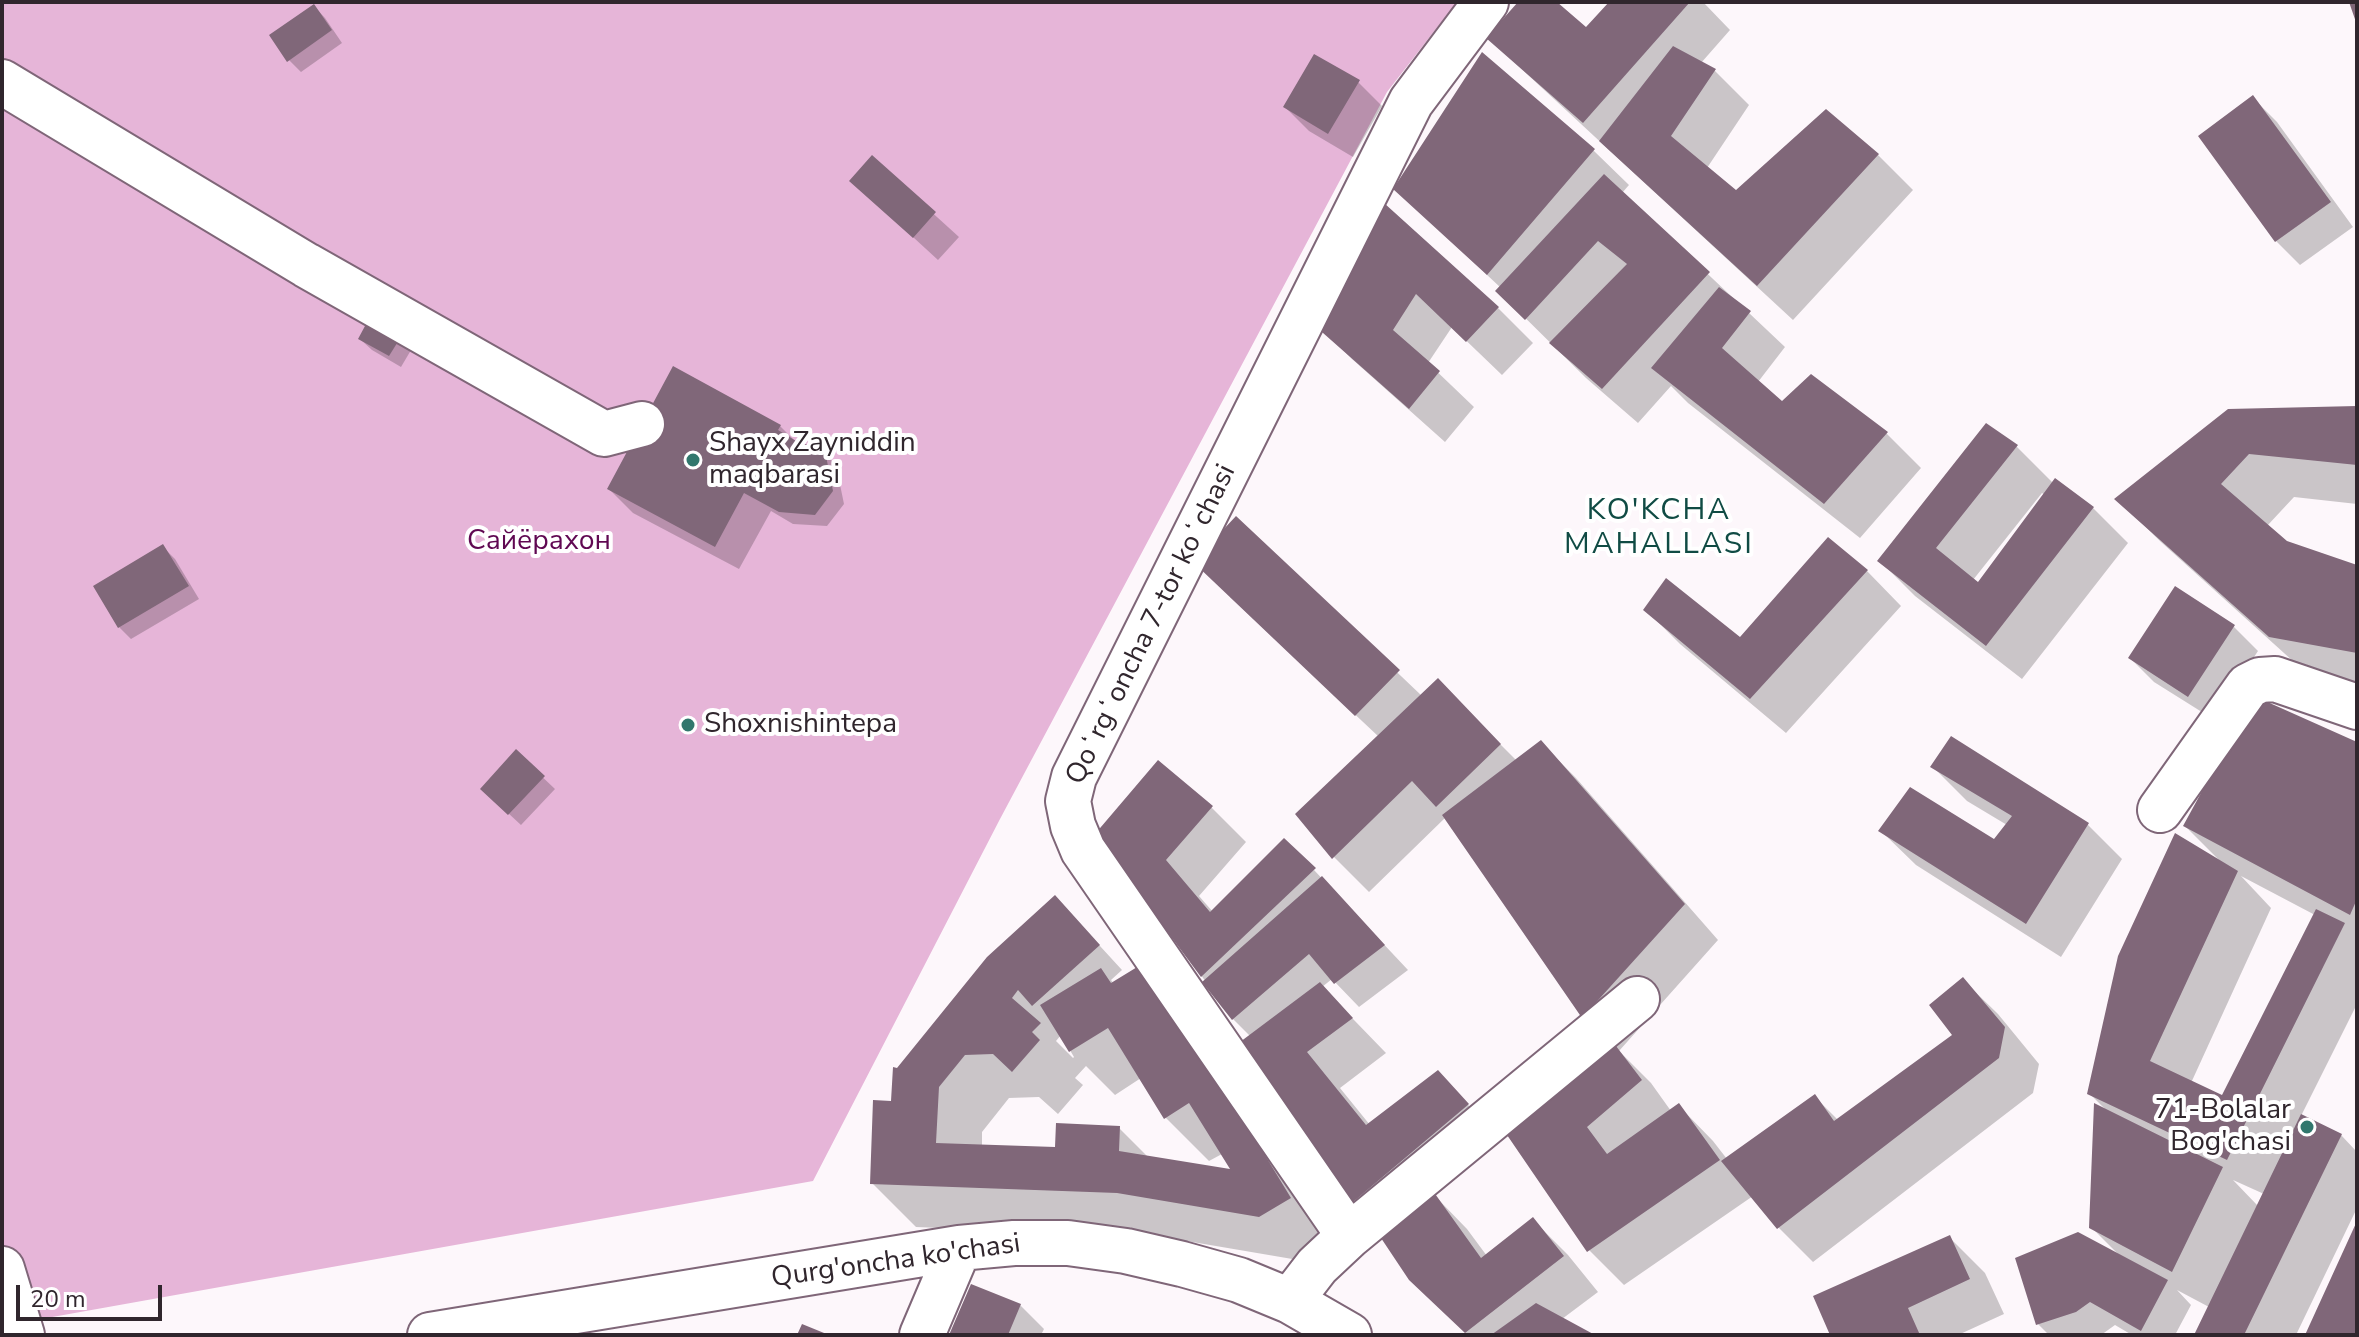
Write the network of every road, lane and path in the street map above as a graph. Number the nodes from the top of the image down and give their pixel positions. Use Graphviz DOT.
graph roads {
  1 [pos="1486,2"];
  2 [pos="8,96"];
  3 [pos="642,424"];
  4 [pos="2357,707"];
  5 [pos="2160,810"];
  6 [pos="1637,999"];
  7 [pos="1349,1236"];
  8 [pos="959,1248"];
  9 [pos="2,1269"];
  10 [pos="1290,1301"];
  11 [pos="22,1335"];
  12 [pos="430,1335"];
  13 [pos="922,1335"];
  14 [pos="1349,1335"];
  1 -- 7 [label="street, Qoʻrgʻoncha 7-tor koʻchasi"];
  2 -- 3 [label="street"];
  4 -- 5 [label="street"];
  6 -- 7 [label="street"];
  7 -- 10 [label="street"];
  8 -- 10 [label="street, Qurg'oncha ko'chasi"];
  8 -- 12 [label="street, Qurg'oncha ko'chasi"];
  8 -- 13 [label="street"];
  9 -- 11 [label="street"];
  10 -- 14 [label="street, Qurg'oncha ko'chasi"];
}
